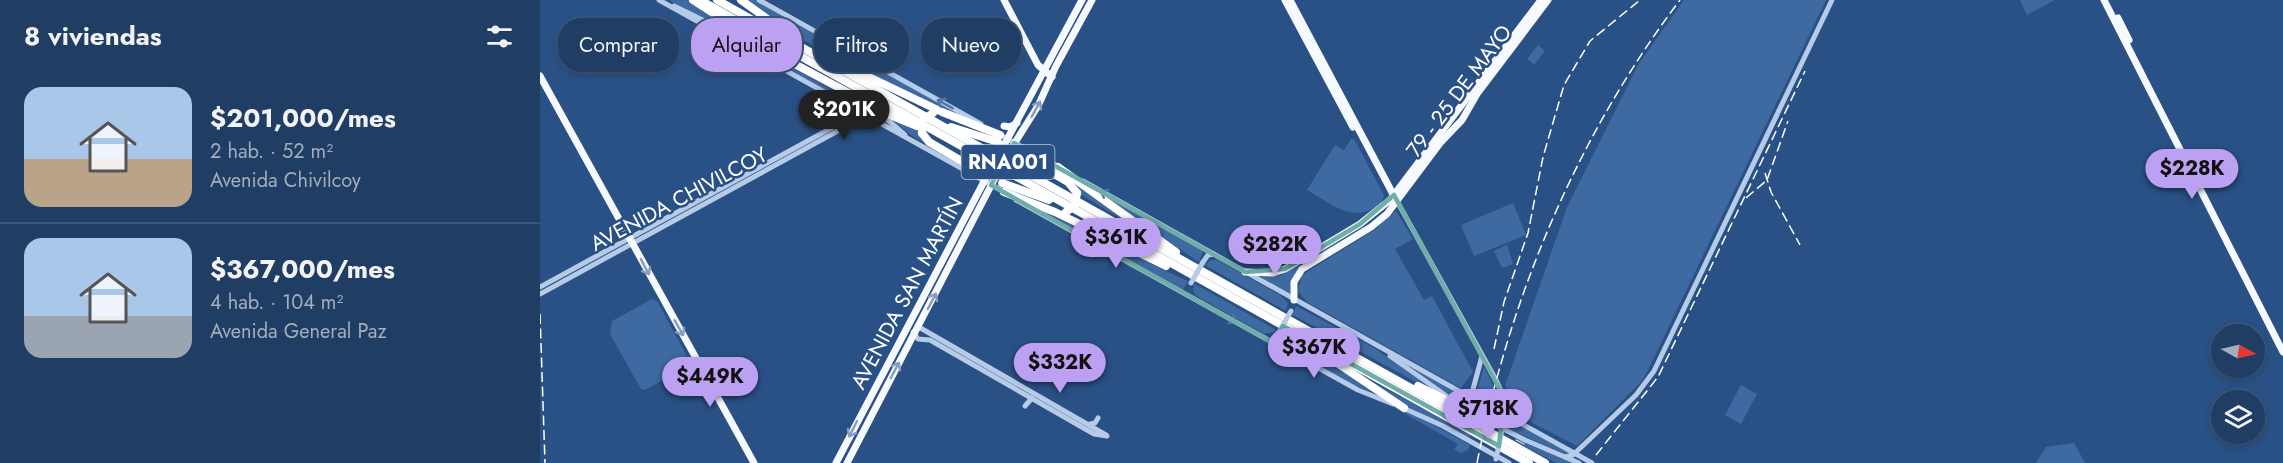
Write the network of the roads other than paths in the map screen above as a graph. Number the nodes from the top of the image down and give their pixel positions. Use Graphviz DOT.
graph roads {
  1 [pos="660,0"];
  2 [pos="693,0"];
  3 [pos="700,0"];
  4 [pos="717,0"];
  5 [pos="741,0"];
  6 [pos="759,0"];
  7 [pos="1004,0"];
  8 [pos="1082,0"];
  9 [pos="1092,0"];
  10 [pos="1285,0"];
  11 [pos="1290,0"];
  12 [pos="1541,0"];
  13 [pos="1548,0"];
  14 [pos="1832,0"];
  15 [pos="2104,0"];
  16 [pos="2109,0"];
  17 [pos="670,5"];
  18 [pos="703,18"];
  19 [pos="721,18"];
  20 [pos="812,53"];
  21 [pos="802,69"];
  22 [pos="1044,71"];
  23 [pos="845,72"];
  24 [pos="858,72"];
  25 [pos="540,76"];
  26 [pos="1052,77"];
  27 [pos="820,79"];
  28 [pos="915,111"];
  29 [pos="938,112"];
  30 [pos="859,113"];
  31 [pos="865,116"];
  32 [pos="1017,123"];
  33 [pos="1004,126"];
  34 [pos="938,133"];
  35 [pos="910,140"];
  36 [pos="1007,145"];
  37 [pos="1058,167"];
  38 [pos="993,180"];
  39 [pos="1394,197"];
  40 [pos="1055,212"];
  41 [pos="1079,212"];
  42 [pos="631,240"];
  43 [pos="1214,254"];
  44 [pos="1193,266"];
  45 [pos="1245,272"];
  46 [pos="1194,280"];
  47 [pos="540,287"];
  48 [pos="540,294"];
  49 [pos="1185,294"];
  50 [pos="1294,300"];
  51 [pos="909,324"];
  52 [pos="1283,330"];
  53 [pos="917,333"];
  54 [pos="2283,342"];
  55 [pos="1273,343"];
  56 [pos="1379,347"];
  57 [pos="2283,352"];
  58 [pos="1482,356"];
  59 [pos="1371,366"];
  60 [pos="1504,397"];
  61 [pos="1032,398"];
  62 [pos="1025,406"];
  63 [pos="1404,408"];
  64 [pos="1504,417"];
  65 [pos="1098,418"];
  66 [pos="1485,419"];
  67 [pos="1515,420"];
  68 [pos="1087,427"];
  69 [pos="1588,441"];
  70 [pos="1575,453"];
  71 [pos="1565,458"];
  72 [pos="1581,460"];
  73 [pos="1496,461"];
  74 [pos="754,463"];
  75 [pos="836,463"];
  76 [pos="847,463"];
  77 [pos="1509,463"];
  78 [pos="1528,463"];
  79 [pos="1545,463"];
  80 [pos="1592,463"];
  1 -- 17 [label="street"];
  2 -- 19 [label="highway"];
  3 -- 34 [label="highway, RNA001"];
  4 -- 20 [label="highway, RNA001"];
  5 -- 20 [label="highway"];
  36 -- 6 [label="street, one-way"];
  7 -- 22 [label="main road"];
  8 -- 22 [label="main road"];
  9 -- 26 [label="main road"];
  10 -- 39 [label="main road"];
  11 -- 39 [label="main road"];
  12 -- 39 [label="main road, 79 - 25 DE MAYO"];
  13 -- 39 [label="main road, 79 - 25 DE MAYO"];
  14 -- 69 [label="street"];
  15 -- 57 [label="main road"];
  16 -- 54 [label="main road"];
  17 -- 18 [label="street"];
  17 -- 30 [label="street"];
  21 -- 27 [label="highway"];
  22 -- 26 [label="main road"];
  22 -- 32 [label="main road"];
  23 -- 28 [label="highway, RNA001"];
  24 -- 29 [label="highway"];
  25 -- 42 [label="main road"];
  36 -- 26 [label="main road, one-way"];
  27 -- 34 [label="highway"];
  27 -- 35 [label="street"];
  28 -- 36 [label="highway"];
  28 -- 44 [label="highway, RNA001"];
  29 -- 36 [label="highway"];
  29 -- 38 [label="highway, bridge"];
  30 -- 31 [label="street"];
  30 -- 42 [label="street, AVENIDA CHIVILCOY"];
  31 -- 35 [label="street"];
  31 -- 42 [label="street, AVENIDA CHIVILCOY"];
  32 -- 33 [label="main road"];
  32 -- 36 [label="main road"];
  34 -- 41 [label="highway, RNA001"];
  35 -- 38 [label="street"];
  36 -- 37 [label="street"];
  36 -- 38 [label="main road, AVENIDA SAN MARTÍN, bridge"];
  36 -- 40 [label="highway, bridge"];
  43 -- 37 [label="street, one-way"];
  37 -- 44 [label="highway"];
  38 -- 40 [label="highway"];
  38 -- 41 [label="highway"];
  38 -- 49 [label="street"];
  38 -- 51 [label="main road, AVENIDA SAN MARTÍN"];
  53 -- 38 [label="main road, AVENIDA SAN MARTÍN, one-way"];
  39 -- 45 [label="main road"];
  39 -- 50 [label="main road"];
  39 -- 58 [label="street"];
  40 -- 46 [label="highway"];
  41 -- 46 [label="highway, RNA001"];
  42 -- 47 [label="street, AVENIDA CHIVILCOY"];
  42 -- 48 [label="street, AVENIDA CHIVILCOY"];
  42 -- 74 [label="main road, one-way"];
  43 -- 45 [label="street"];
  43 -- 46 [label="street, bridge"];
  44 -- 59 [label="highway, RNA001"];
  45 -- 50 [label="street"];
  46 -- 49 [label="street"];
  46 -- 52 [label="highway, RNA001"];
  49 -- 55 [label="street, one-way"];
  50 -- 52 [label="street, bridge"];
  50 -- 56 [label="street"];
  51 -- 53 [label="street"];
  51 -- 75 [label="main road, AVENIDA SAN MARTÍN, one-way"];
  52 -- 55 [label="street"];
  52 -- 63 [label="highway"];
  52 -- 78 [label="highway, RNA001"];
  53 -- 61 [label="street"];
  53 -- 68 [label="street"];
  76 -- 53 [label="main road, AVENIDA SAN MARTÍN, one-way"];
  55 -- 63 [label="street"];
  56 -- 58 [label="street"];
  56 -- 66 [label="street"];
  58 -- 60 [label="street"];
  59 -- 66 [label="highway"];
  59 -- 79 [label="highway, RNA001"];
  60 -- 64 [label="street"];
  60 -- 67 [label="street"];
  61 -- 62 [label="street"];
  61 -- 68 [label="street"];
  63 -- 77 [label="street"];
  64 -- 67 [label="street"];
  64 -- 73 [label="street, bridge"];
  65 -- 68 [label="street"];
  66 -- 71 [label="street"];
  67 -- 70 [label="street"];
  69 -- 70 [label="street"];
  69 -- 72 [label="street"];
  70 -- 71 [label="street"];
  70 -- 72 [label="street"];
  71 -- 72 [label="street"];
  72 -- 80 [label="street"];
}
